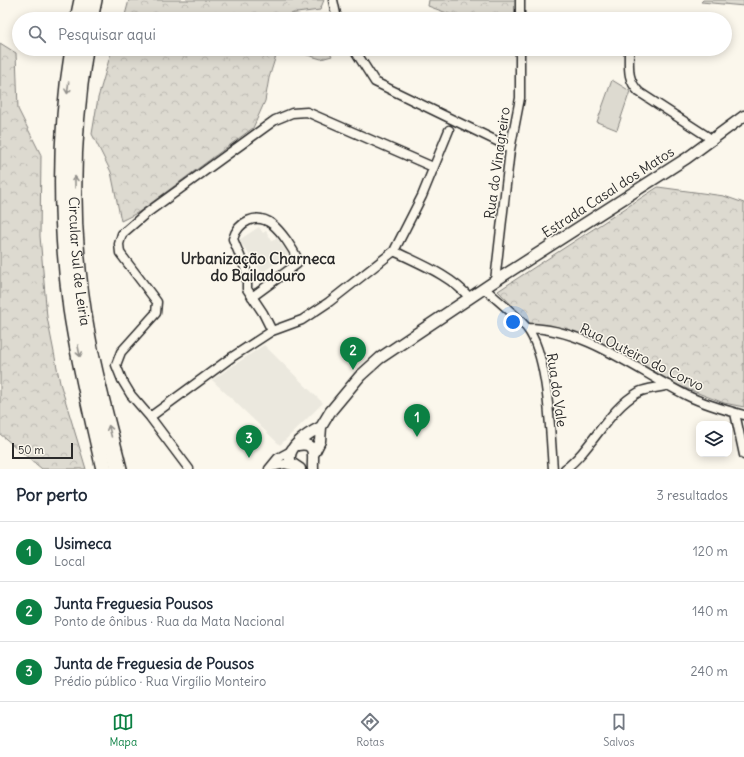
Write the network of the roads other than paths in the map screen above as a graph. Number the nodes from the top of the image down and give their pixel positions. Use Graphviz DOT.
graph roads {
  1 [pos="82,0"];
  2 [pos="94,0"];
  3 [pos="334,0"];
  4 [pos="520,0"];
  5 [pos="79,12"];
  6 [pos="91,12"];
  7 [pos="336,12"];
  8 [pos="520,12"];
  9 [pos="72,56"];
  10 [pos="84,56"];
  11 [pos="359,56"];
  12 [pos="520,56"];
  13 [pos="629,56"];
  14 [pos="744,116"];
  15 [pos="449,130"];
  16 [pos="713,140"];
  17 [pos="510,150"];
  18 [pos="433,167"];
  19 [pos="394,251"];
  20 [pos="495,281"];
  21 [pos="484,288"];
  22 [pos="252,297"];
  23 [pos="470,298"];
  24 [pos="527,328"];
  25 [pos="272,331"];
  26 [pos="669,385"];
  27 [pos="735,413"];
  28 [pos="744,415"];
  29 [pos="150,417"];
  30 [pos="321,427"];
  31 [pos="294,448"];
  32 [pos="744,455"];
  33 [pos="313,461"];
  34 [pos="270,468"];
  35 [pos="298,468"];
  36 [pos="104,469"];
  37 [pos="119,469"];
  38 [pos="189,469"];
  39 [pos="553,469"];
  40 [pos="565,469"];
  1 -- 5 [label="highway"];
  2 -- 6 [label="highway"];
  3 -- 7 [label="street"];
  4 -- 8 [label="street"];
  9 -- 36 [label="highway, Circular Sul de Leiria, one-way"];
  37 -- 10 [label="highway, Circular Sul de Leiria, one-way"];
  11 -- 17 [label="street"];
  12 -- 17 [label="street, Rua do Vinagreiro"];
  13 -- 16 [label="street"];
  14 -- 16 [label="street, Estrada Casal dos Matos"];
  15 -- 18 [label="street"];
  16 -- 20 [label="street, Estrada Casal dos Matos"];
  17 -- 20 [label="street, Rua do Vinagreiro"];
  18 -- 19 [label="street"];
  18 -- 29 [label="street"];
  19 -- 23 [label="street"];
  19 -- 25 [label="street"];
  20 -- 21 [label="street, Estrada Casal dos Matos"];
  21 -- 23 [label="street, Estrada Casal dos Matos"];
  21 -- 24 [label="street, Rua do Vale"];
  22 -- 22 [label="street"];
  22 -- 25 [label="street"];
  23 -- 30 [label="street, Estrada Casal dos Matos"];
  24 -- 26 [label="street, Rua Outeiro do Corvo"];
  24 -- 39 [label="street, Rua do Vale"];
  25 -- 29 [label="street"];
  26 -- 27 [label="street, Rua Outeiro do Corvo"];
  26 -- 40 [label="street"];
  27 -- 28 [label="street, Rua Outeiro do Corvo"];
  27 -- 32 [label="street"];
  29 -- 38 [label="street"];
  30 -- 31 [label="street"];
  30 -- 33 [label="street"];
  31 -- 33 [label="street"];
  31 -- 34 [label="street"];
  31 -- 35 [label="street"];
  33 -- 35 [label="street"];
  34 -- 35 [label="street"];
}
